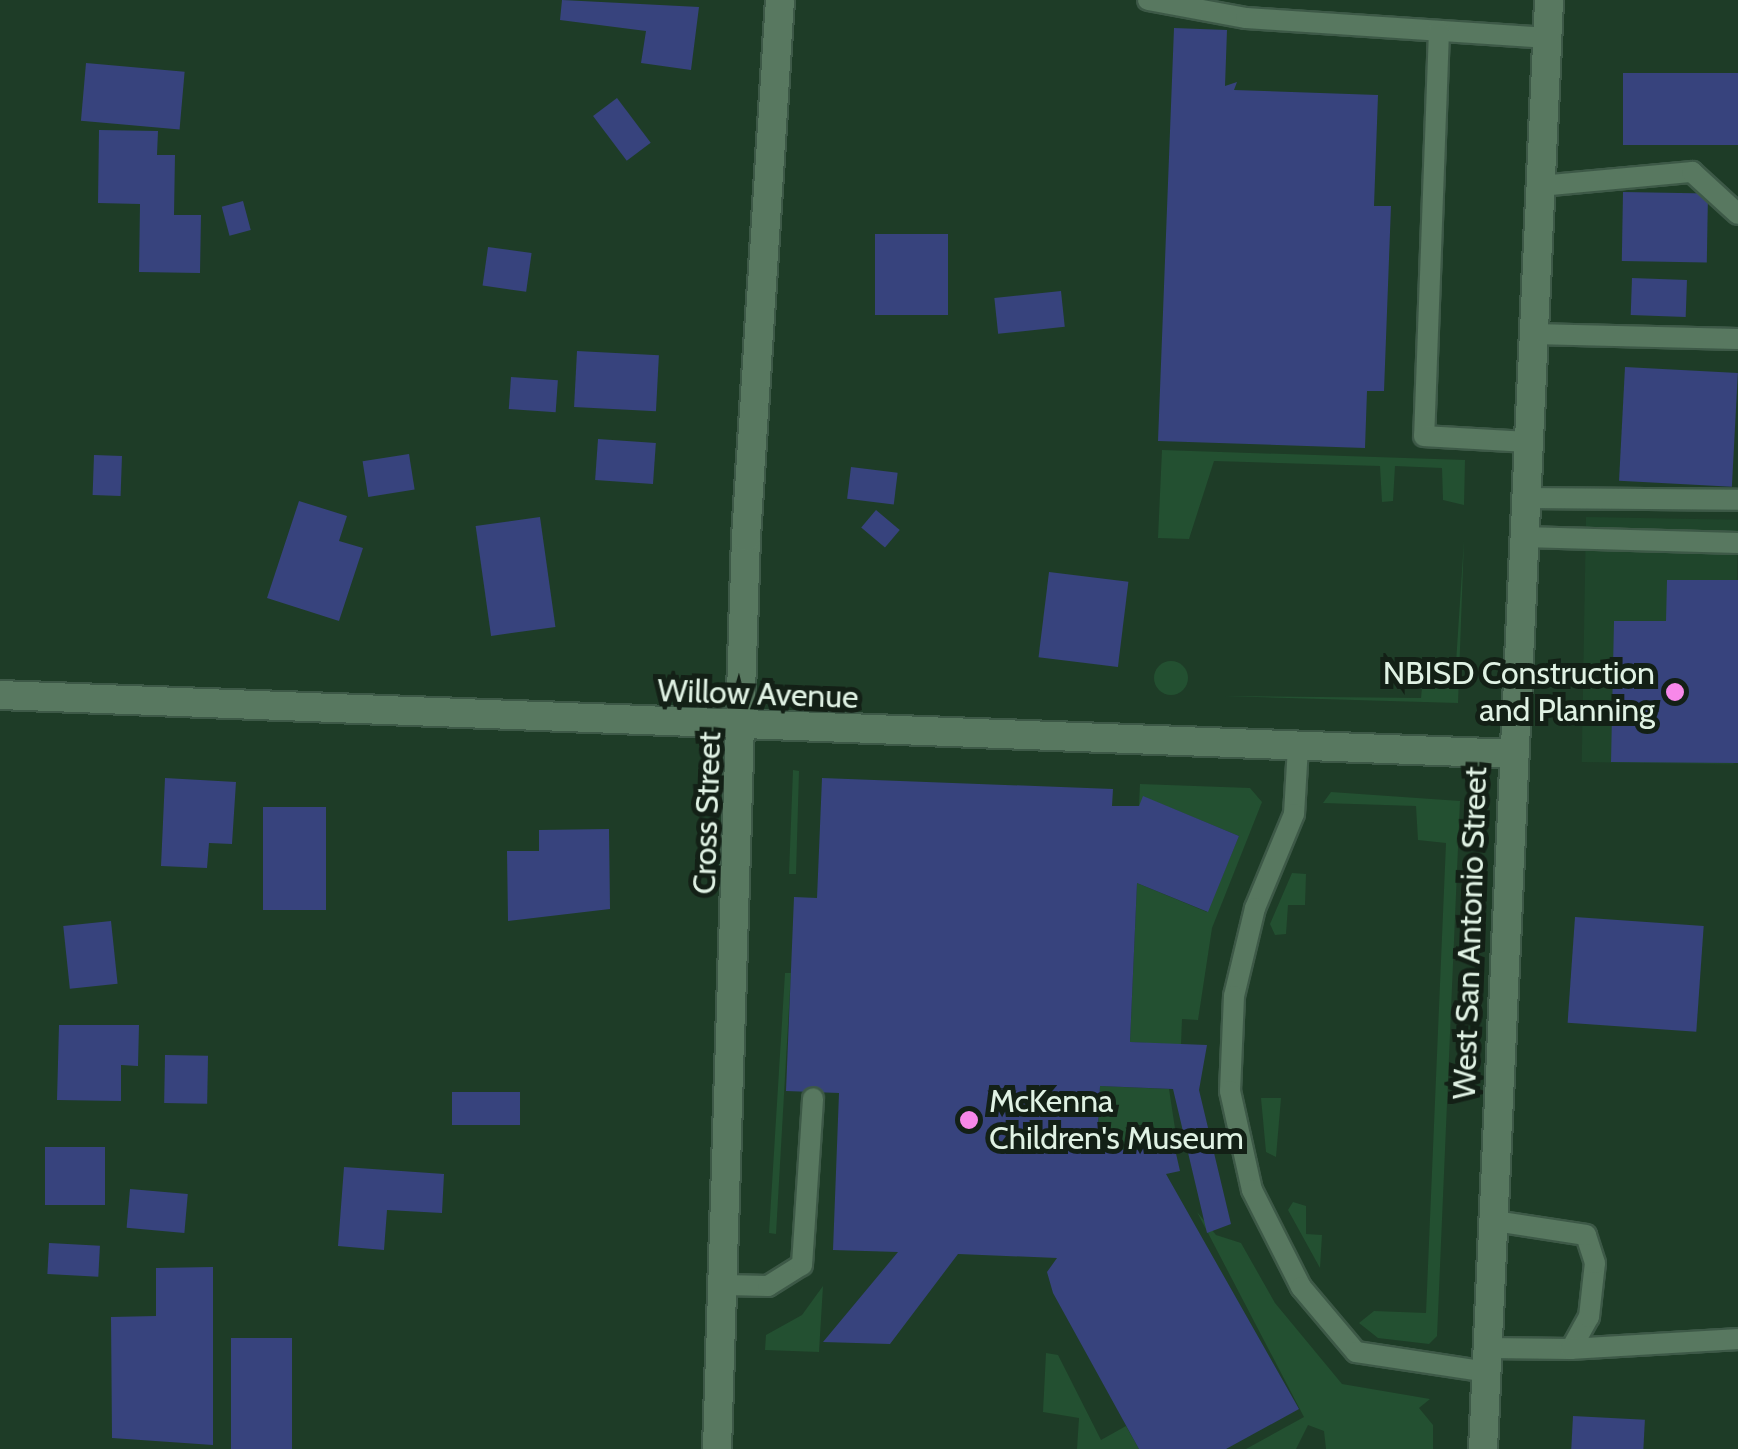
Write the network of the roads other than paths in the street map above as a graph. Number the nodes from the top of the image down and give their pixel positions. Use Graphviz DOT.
graph roads {
  1 [pos="780,0"];
  2 [pos="1148,0"];
  3 [pos="1549,0"];
  4 [pos="1215,3"];
  5 [pos="1439,30"];
  6 [pos="1548,38"];
  7 [pos="1540,186"];
  8 [pos="1738,214"];
  9 [pos="1533,334"];
  10 [pos="1738,339"];
  11 [pos="1528,442"];
  12 [pos="1525,498"];
  13 [pos="1738,500"];
  14 [pos="1523,537"];
  15 [pos="1738,543"];
  16 [pos="0,695"];
  17 [pos="746,729"];
  18 [pos="1298,747"];
  19 [pos="1513,754"];
  20 [pos="813,1098"];
  21 [pos="1494,1222"];
  22 [pos="725,1285"];
  23 [pos="1738,1340"];
  24 [pos="1571,1348"];
  25 [pos="1488,1360"];
  26 [pos="717,1449"];
  27 [pos="1483,1449"];
  1 -- 17 [label="street, Cross Street"];
  2 -- 4 [label="lane"];
  3 -- 6 [label="street, West San Antonio Street"];
  4 -- 5 [label="lane"];
  5 -- 6 [label="lane"];
  5 -- 11 [label="lane"];
  6 -- 7 [label="street, West San Antonio Street"];
  7 -- 8 [label="lane"];
  7 -- 9 [label="street, West San Antonio Street"];
  9 -- 10 [label="lane"];
  9 -- 11 [label="street, West San Antonio Street"];
  11 -- 12 [label="street, West San Antonio Street"];
  12 -- 13 [label="lane"];
  12 -- 14 [label="street, West San Antonio Street"];
  14 -- 15 [label="lane"];
  14 -- 19 [label="street, West San Antonio Street"];
  16 -- 17 [label="street, Willow Avenue"];
  17 -- 18 [label="street, Willow Avenue"];
  17 -- 22 [label="street, Cross Street"];
  18 -- 19 [label="street, Willow Avenue"];
  18 -- 25 [label="lane"];
  19 -- 21 [label="street, West San Antonio Street"];
  20 -- 22 [label="lane"];
  21 -- 24 [label="lane"];
  21 -- 25 [label="street, West San Antonio Street"];
  22 -- 26 [label="street, Cross Street"];
  23 -- 24 [label="lane"];
  24 -- 25 [label="lane"];
  25 -- 27 [label="street, West San Antonio Street"];
}
